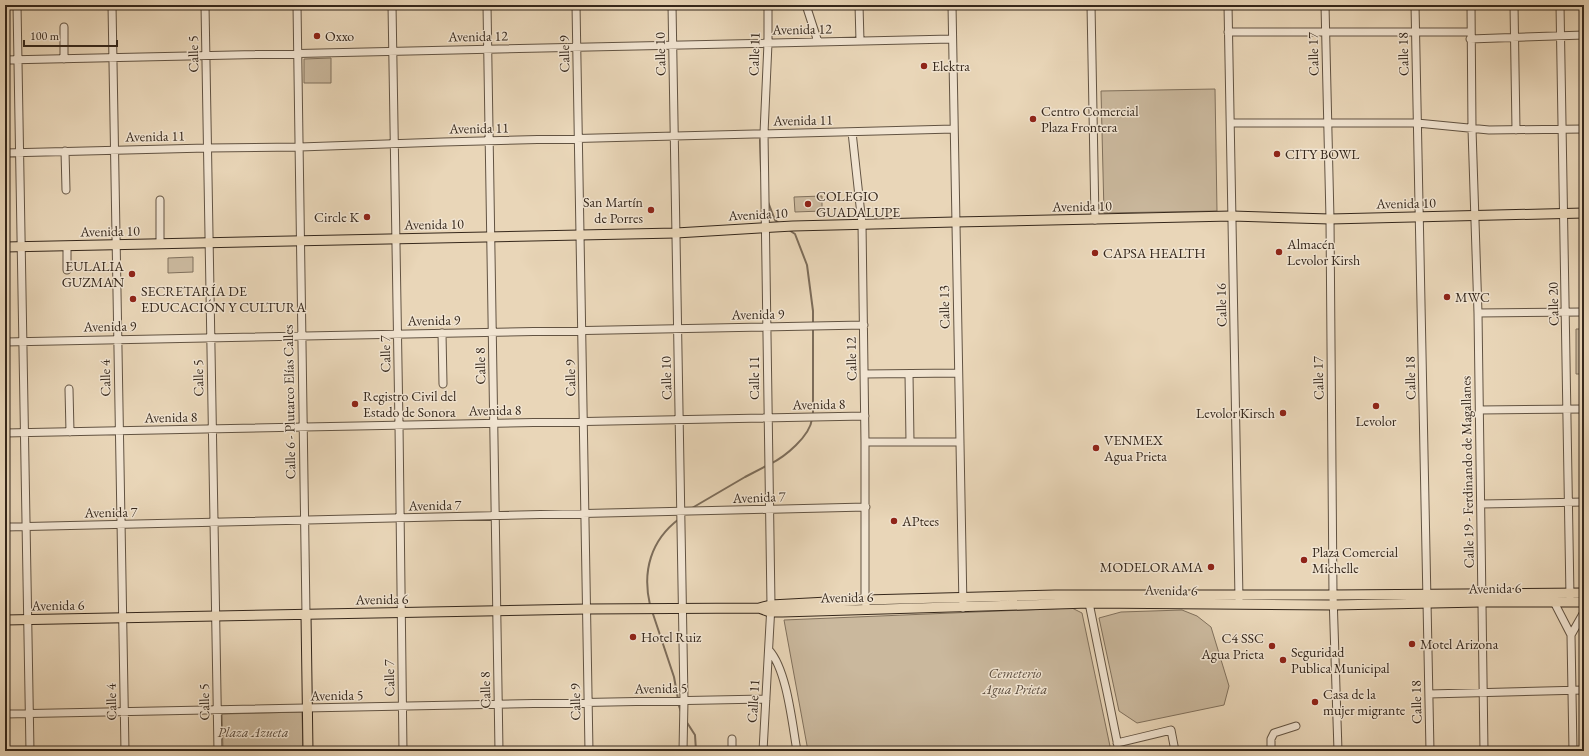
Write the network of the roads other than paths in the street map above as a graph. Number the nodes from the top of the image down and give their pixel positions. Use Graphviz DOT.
graph roads {
  1 [pos="17,5"];
  2 [pos="112,5"];
  3 [pos="205,5"];
  4 [pos="297,5"];
  5 [pos="392,5"];
  6 [pos="487,5"];
  7 [pos="576,5"];
  8 [pos="672,5"];
  9 [pos="768,5"];
  10 [pos="806,5"];
  11 [pos="859,5"];
  12 [pos="952,5"];
  13 [pos="1091,5"];
  14 [pos="1228,5"];
  15 [pos="1325,5"];
  16 [pos="1415,5"];
  17 [pos="1471,5"];
  18 [pos="1514,5"];
  19 [pos="1560,5"];
  20 [pos="64,27"];
  21 [pos="1326,31"];
  22 [pos="1228,32"];
  23 [pos="1416,32"];
  24 [pos="1470,35"];
  25 [pos="1561,35"];
  26 [pos="1584,35"];
  27 [pos="1515,37"];
  28 [pos="952,39"];
  29 [pos="860,41"];
  30 [pos="818,42"];
  31 [pos="768,43"];
  32 [pos="673,45"];
  33 [pos="577,47"];
  34 [pos="488,49"];
  35 [pos="393,51"];
  36 [pos="297,53"];
  37 [pos="206,55"];
  38 [pos="113,57"];
  39 [pos="64,58"];
  40 [pos="5,60"];
  41 [pos="18,60"];
  42 [pos="1231,122"];
  43 [pos="1327,122"];
  44 [pos="1417,123"];
  45 [pos="954,129"];
  46 [pos="1472,129"];
  47 [pos="1563,129"];
  48 [pos="1584,129"];
  49 [pos="1516,130"];
  50 [pos="852,132"];
  51 [pos="764,133"];
  52 [pos="674,136"];
  53 [pos="579,138"];
  54 [pos="489,140"];
  55 [pos="394,143"];
  56 [pos="300,147"];
  57 [pos="207,148"];
  58 [pos="114,150"];
  59 [pos="65,151"];
  60 [pos="20,152"];
  61 [pos="5,153"];
  62 [pos="66,190"];
  63 [pos="160,200"];
  64 [pos="1584,213"];
  65 [pos="1564,214"];
  66 [pos="1232,216"];
  67 [pos="1474,216"];
  68 [pos="1420,217"];
  69 [pos="1330,218"];
  70 [pos="1095,220"];
  71 [pos="955,222"];
  72 [pos="862,224"];
  73 [pos="765,228"];
  74 [pos="676,233"];
  75 [pos="580,235"];
  76 [pos="491,237"];
  77 [pos="396,239"];
  78 [pos="301,241"];
  79 [pos="209,243"];
  80 [pos="160,244"];
  81 [pos="116,245"];
  82 [pos="67,246"];
  83 [pos="5,247"];
  84 [pos="21,247"];
  85 [pos="67,270"];
  86 [pos="1566,312"];
  87 [pos="1584,312"];
  88 [pos="1478,313"];
  89 [pos="864,325"];
  90 [pos="767,326"];
  91 [pos="678,328"];
  92 [pos="582,330"];
  93 [pos="492,332"];
  94 [pos="442,333"];
  95 [pos="398,334"];
  96 [pos="302,336"];
  97 [pos="211,338"];
  98 [pos="118,339"];
  99 [pos="23,341"];
  100 [pos="5,342"];
  101 [pos="958,373"];
  102 [pos="864,374"];
  103 [pos="909,374"];
  104 [pos="443,384"];
  105 [pos="69,388"];
  106 [pos="1567,409"];
  107 [pos="1584,409"];
  108 [pos="1480,410"];
  109 [pos="865,416"];
  110 [pos="767,418"];
  111 [pos="680,420"];
  112 [pos="584,422"];
  113 [pos="494,424"];
  114 [pos="399,425"];
  115 [pos="303,427"];
  116 [pos="212,429"];
  117 [pos="119,431"];
  118 [pos="70,432"];
  119 [pos="5,433"];
  120 [pos="25,433"];
  121 [pos="865,442"];
  122 [pos="910,442"];
  123 [pos="960,442"];
  124 [pos="1584,502"];
  125 [pos="1569,503"];
  126 [pos="1481,504"];
  127 [pos="866,507"];
  128 [pos="768,510"];
  129 [pos="681,512"];
  130 [pos="585,515"];
  131 [pos="495,517"];
  132 [pos="399,519"];
  133 [pos="304,521"];
  134 [pos="214,523"];
  135 [pos="121,525"];
  136 [pos="5,527"];
  137 [pos="26,527"];
  138 [pos="1584,592"];
  139 [pos="1426,594"];
  140 [pos="1239,595"];
  141 [pos="1333,595"];
  142 [pos="1570,597"];
  143 [pos="962,598"];
  144 [pos="1482,598"];
  145 [pos="1088,599"];
  146 [pos="865,600"];
  147 [pos="1554,602"];
  148 [pos="1584,602"];
  149 [pos="1427,604"];
  150 [pos="1239,605"];
  151 [pos="1334,605"];
  152 [pos="682,608"];
  153 [pos="770,608"];
  154 [pos="962,608"];
  155 [pos="587,609"];
  156 [pos="868,610"];
  157 [pos="497,611"];
  158 [pos="1584,612"];
  159 [pos="401,613"];
  160 [pos="306,615"];
  161 [pos="216,616"];
  162 [pos="123,618"];
  163 [pos="5,620"];
  164 [pos="28,620"];
  165 [pos="1571,635"];
  166 [pos="769,650"];
  167 [pos="1573,690"];
  168 [pos="1584,690"];
  169 [pos="1482,693"];
  170 [pos="1429,694"];
  171 [pos="766,699"];
  172 [pos="684,700"];
  173 [pos="588,702"];
  174 [pos="498,704"];
  175 [pos="402,706"];
  176 [pos="308,708"];
  177 [pos="217,709"];
  178 [pos="124,711"];
  179 [pos="30,713"];
  180 [pos="5,714"];
  181 [pos="1296,726"];
  182 [pos="732,739"];
  183 [pos="1117,743"];
  184 [pos="30,751"];
  185 [pos="125,751"];
  186 [pos="218,751"];
  187 [pos="308,751"];
  188 [pos="403,751"];
  189 [pos="499,751"];
  190 [pos="589,751"];
  191 [pos="683,751"];
  192 [pos="732,751"];
  193 [pos="763,751"];
  194 [pos="797,751"];
  195 [pos="1118,751"];
  196 [pos="1175,751"];
  197 [pos="1271,751"];
  198 [pos="1338,751"];
  199 [pos="1430,751"];
  200 [pos="1484,751"];
  201 [pos="1573,751"];
  1 -- 41 [label="street"];
  2 -- 38 [label="street, Calle 4"];
  3 -- 37 [label="street, Calle 5"];
  4 -- 36 [label="street, Calle 6 - Plutarco Elías Calles"];
  5 -- 35 [label="street, Calle 7"];
  6 -- 34 [label="street, Calle 8"];
  7 -- 33 [label="street, Calle 9"];
  8 -- 32 [label="street, Calle 10"];
  9 -- 31 [label="street, Calle 11"];
  10 -- 30 [label="street"];
  11 -- 29 [label="street"];
  12 -- 28 [label="street, Calle 13"];
  13 -- 70 [label="street"];
  14 -- 22 [label="street, Calle 16"];
  15 -- 21 [label="street, Calle 17"];
  16 -- 23 [label="street, Calle 18"];
  17 -- 24 [label="street, Calle 19 - Ferdinando de Magallanes"];
  18 -- 27 [label="street"];
  19 -- 25 [label="street, Calle 20"];
  20 -- 39 [label="street"];
  21 -- 22 [label="street"];
  21 -- 23 [label="street"];
  21 -- 43 [label="street, Calle 17"];
  22 -- 42 [label="street, Calle 16"];
  23 -- 24 [label="street"];
  23 -- 44 [label="street, Calle 18"];
  24 -- 27 [label="street"];
  24 -- 46 [label="street, Calle 19 - Ferdinando de Magallanes"];
  25 -- 26 [label="street"];
  25 -- 27 [label="street"];
  25 -- 47 [label="street, Calle 20"];
  27 -- 49 [label="street"];
  28 -- 29 [label="street, Avenida 12"];
  28 -- 45 [label="street, Calle 13"];
  29 -- 30 [label="street, Avenida 12"];
  30 -- 31 [label="street, Avenida 12"];
  31 -- 32 [label="street, Avenida 12"];
  31 -- 51 [label="street, Calle 11"];
  32 -- 33 [label="street, Avenida 12"];
  32 -- 52 [label="street, Calle 10"];
  33 -- 34 [label="street, Avenida 12"];
  33 -- 53 [label="street, Calle 9"];
  34 -- 35 [label="street, Avenida 12"];
  34 -- 54 [label="street, Calle 8"];
  35 -- 36 [label="street, Avenida 12"];
  35 -- 55 [label="street, Calle 7"];
  36 -- 37 [label="street, Avenida 12"];
  36 -- 56 [label="street, Calle 6 - Plutarco Elías Calles"];
  37 -- 38 [label="street, Avenida 12"];
  37 -- 57 [label="street, Calle 5"];
  38 -- 39 [label="street, Avenida 12"];
  38 -- 58 [label="street, Calle 4"];
  39 -- 41 [label="street, Avenida 12"];
  40 -- 41 [label="street, Avenida 12"];
  41 -- 60 [label="street"];
  42 -- 43 [label="street"];
  42 -- 66 [label="street, Calle 16"];
  43 -- 44 [label="street"];
  43 -- 69 [label="street, Calle 17"];
  44 -- 46 [label="street"];
  44 -- 68 [label="street, Calle 18"];
  45 -- 50 [label="street, Avenida 11"];
  45 -- 71 [label="street, Calle 13"];
  46 -- 49 [label="street"];
  46 -- 67 [label="street, Calle 19 - Ferdinando de Magallanes"];
  47 -- 48 [label="street"];
  47 -- 49 [label="street"];
  47 -- 65 [label="street, Calle 20"];
  50 -- 51 [label="street, Avenida 11"];
  50 -- 72 [label="street, Calle 12"];
  51 -- 52 [label="street, Avenida 11"];
  51 -- 73 [label="street, Calle 11"];
  52 -- 53 [label="street, Avenida 11"];
  52 -- 74 [label="street, Calle 10"];
  53 -- 54 [label="street, Avenida 11"];
  53 -- 75 [label="street, Calle 9"];
  54 -- 55 [label="street, Avenida 11"];
  54 -- 76 [label="street, Calle 8"];
  55 -- 56 [label="street, Avenida 11"];
  55 -- 77 [label="street, Calle 7"];
  56 -- 57 [label="street, Avenida 11"];
  56 -- 78 [label="street, Calle 6 - Plutarco Elías Calles"];
  57 -- 58 [label="street, Avenida 11"];
  57 -- 79 [label="street, Calle 5"];
  58 -- 59 [label="street, Avenida 11"];
  58 -- 81 [label="street, Calle 4"];
  59 -- 60 [label="street, Avenida 11"];
  59 -- 62 [label="street"];
  60 -- 61 [label="street, Avenida 11"];
  60 -- 84 [label="street"];
  63 -- 80 [label="street"];
  64 -- 65 [label="main road, Avenida 10"];
  65 -- 67 [label="main road, Avenida 10"];
  65 -- 86 [label="street, Calle 20"];
  66 -- 69 [label="main road, Avenida 10"];
  66 -- 70 [label="main road, Avenida 10"];
  66 -- 140 [label="street, Calle 16"];
  67 -- 68 [label="main road, Avenida 10"];
  67 -- 88 [label="street, Calle 19 - Ferdinando de Magallanes"];
  68 -- 69 [label="main road, Avenida 10"];
  68 -- 139 [label="street, Calle 18"];
  69 -- 141 [label="street, Calle 17"];
  70 -- 71 [label="main road, Avenida 10"];
  71 -- 72 [label="main road, Avenida 10"];
  71 -- 101 [label="street, Calle 13"];
  72 -- 73 [label="main road, Avenida 10"];
  72 -- 89 [label="street, Calle 12"];
  73 -- 74 [label="main road, Avenida 10"];
  73 -- 90 [label="street, Calle 11"];
  74 -- 75 [label="main road, Avenida 10"];
  74 -- 91 [label="street, Calle 10"];
  75 -- 76 [label="main road, Avenida 10"];
  75 -- 92 [label="street, Calle 9"];
  76 -- 77 [label="main road, Avenida 10"];
  76 -- 93 [label="street, Calle 8"];
  77 -- 78 [label="main road, Avenida 10"];
  77 -- 95 [label="street, Calle 7"];
  78 -- 79 [label="main road, Avenida 10"];
  78 -- 96 [label="street, Calle 6 - Plutarco Elías Calles"];
  79 -- 80 [label="main road, Avenida 10"];
  79 -- 97 [label="street, Calle 5"];
  80 -- 81 [label="main road, Avenida 10"];
  81 -- 82 [label="main road, Avenida 10"];
  81 -- 98 [label="street, Calle 4"];
  82 -- 84 [label="main road, Avenida 10"];
  82 -- 85 [label="street"];
  83 -- 84 [label="main road, Avenida 10"];
  84 -- 99 [label="street"];
  86 -- 87 [label="street"];
  86 -- 88 [label="street"];
  86 -- 106 [label="street, Calle 20"];
  88 -- 108 [label="street, Calle 19 - Ferdinando de Magallanes"];
  89 -- 90 [label="street, Avenida 9"];
  89 -- 102 [label="street, Calle 12"];
  90 -- 91 [label="street, Avenida 9"];
  90 -- 110 [label="street, Calle 11"];
  91 -- 92 [label="street, Avenida 9"];
  91 -- 111 [label="street, Calle 10"];
  92 -- 93 [label="street, Avenida 9"];
  92 -- 112 [label="street, Calle 9"];
  93 -- 94 [label="street, Avenida 9"];
  93 -- 113 [label="street, Calle 8"];
  94 -- 95 [label="street, Avenida 9"];
  94 -- 104 [label="street"];
  95 -- 96 [label="street, Avenida 9"];
  95 -- 114 [label="street, Calle 7"];
  96 -- 97 [label="street, Avenida 9"];
  96 -- 115 [label="street, Calle 6 - Plutarco Elías Calles"];
  97 -- 98 [label="street, Avenida 9"];
  97 -- 116 [label="street, Calle 5"];
  98 -- 99 [label="street, Avenida 9"];
  98 -- 117 [label="street, Calle 4"];
  99 -- 100 [label="street, Avenida 9"];
  99 -- 120 [label="street"];
  101 -- 103 [label="street"];
  101 -- 123 [label="street, Calle 13"];
  102 -- 103 [label="street"];
  102 -- 109 [label="street, Calle 12"];
  103 -- 122 [label="street"];
  105 -- 118 [label="street"];
  106 -- 107 [label="street"];
  106 -- 108 [label="street"];
  106 -- 125 [label="street, Calle 20"];
  108 -- 126 [label="street, Calle 19 - Ferdinando de Magallanes"];
  109 -- 110 [label="street, Avenida 8"];
  109 -- 121 [label="street, Calle 12"];
  110 -- 111 [label="street, Avenida 8"];
  110 -- 128 [label="street, Calle 11"];
  111 -- 112 [label="street, Avenida 8"];
  111 -- 129 [label="street, Calle 10"];
  112 -- 113 [label="street, Avenida 8"];
  112 -- 130 [label="street, Calle 9"];
  113 -- 114 [label="street, Avenida 8"];
  113 -- 131 [label="street, Calle 8"];
  114 -- 115 [label="street, Avenida 8"];
  114 -- 132 [label="street, Calle 7"];
  115 -- 116 [label="street, Avenida 8"];
  115 -- 133 [label="street, Calle 6 - Plutarco Elías Calles"];
  116 -- 117 [label="street, Avenida 8"];
  116 -- 134 [label="street, Calle 5"];
  117 -- 118 [label="street, Avenida 8"];
  117 -- 135 [label="street, Calle 4"];
  118 -- 120 [label="street, Avenida 8"];
  119 -- 120 [label="street, Avenida 8"];
  120 -- 137 [label="street"];
  121 -- 122 [label="street"];
  121 -- 127 [label="street, Calle 12"];
  122 -- 123 [label="street"];
  123 -- 143 [label="street, Calle 13"];
  124 -- 125 [label="street"];
  125 -- 126 [label="street"];
  125 -- 142 [label="street, Calle 20"];
  126 -- 144 [label="street, Calle 19 - Ferdinando de Magallanes"];
  127 -- 128 [label="street, Avenida 7"];
  127 -- 146 [label="street, Calle 12"];
  128 -- 129 [label="street, Avenida 7"];
  128 -- 153 [label="street, Calle 11"];
  129 -- 130 [label="street, Avenida 7"];
  129 -- 152 [label="street, Calle 10"];
  130 -- 131 [label="street, Avenida 7"];
  130 -- 155 [label="street, Calle 9"];
  131 -- 132 [label="street, Avenida 7"];
  131 -- 157 [label="street, Calle 8"];
  132 -- 133 [label="street, Avenida 7"];
  132 -- 159 [label="street, Calle 7"];
  133 -- 134 [label="street, Avenida 7"];
  133 -- 160 [label="street, Calle 6 - Plutarco Elías Calles"];
  134 -- 135 [label="street, Avenida 7"];
  134 -- 161 [label="street, Calle 5"];
  135 -- 137 [label="street, Avenida 7"];
  135 -- 162 [label="street, Calle 4"];
  136 -- 137 [label="street, Avenida 7"];
  137 -- 164 [label="street"];
  138 -- 142 [label="main road, Avenida 6"];
  139 -- 141 [label="main road, Avenida 6"];
  139 -- 144 [label="main road, Avenida 6"];
  139 -- 149 [label="street, Calle 18"];
  140 -- 141 [label="main road, Avenida 6"];
  140 -- 145 [label="main road, Avenida 6"];
  140 -- 150 [label="street, Calle 16"];
  141 -- 151 [label="street, Calle 17"];
  142 -- 144 [label="main road, Avenida 6"];
  142 -- 147 [label="main road, Avenida 6"];
  142 -- 148 [label="main road, Avenida 6"];
  143 -- 145 [label="main road, Avenida 6"];
  143 -- 146 [label="main road, Avenida 6"];
  143 -- 154 [label="street, Calle 13"];
  144 -- 147 [label="main road, Avenida 6"];
  144 -- 149 [label="main road, Avenida 6"];
  144 -- 169 [label="street, Calle 19 - Ferdinando de Magallanes"];
  145 -- 150 [label="main road, Avenida 6"];
  145 -- 154 [label="main road, Avenida 6"];
  145 -- 183 [label="street"];
  146 -- 153 [label="main road, Avenida 6"];
  146 -- 156 [label="street, Calle 12"];
  147 -- 165 [label="street"];
  149 -- 151 [label="main road, Avenida 6"];
  149 -- 170 [label="street, Calle 18"];
  150 -- 151 [label="main road, Avenida 6"];
  151 -- 198 [label="street, Calle 17"];
  152 -- 153 [label="main road, Avenida 6"];
  152 -- 155 [label="main road, Avenida 6"];
  152 -- 172 [label="street, Calle 10"];
  153 -- 156 [label="main road, Avenida 6"];
  153 -- 166 [label="street, Calle 11"];
  154 -- 156 [label="main road, Avenida 6"];
  155 -- 157 [label="main road, Avenida 6"];
  155 -- 173 [label="street, Calle 9"];
  157 -- 159 [label="main road, Avenida 6"];
  157 -- 174 [label="street, Calle 8"];
  158 -- 165 [label="street"];
  159 -- 160 [label="main road, Avenida 6"];
  159 -- 175 [label="street, Calle 7"];
  160 -- 161 [label="main road, Avenida 6"];
  160 -- 176 [label="main road, Calle 6 - Plutarco Elías Calles"];
  161 -- 162 [label="main road, Avenida 6"];
  161 -- 177 [label="street, Calle 5"];
  162 -- 164 [label="main road, Avenida 6"];
  162 -- 178 [label="street, Calle 4"];
  163 -- 164 [label="main road, Avenida 6"];
  164 -- 179 [label="street"];
  165 -- 167 [label="street"];
  166 -- 171 [label="street, Calle 11"];
  166 -- 194 [label="street"];
  167 -- 168 [label="street"];
  167 -- 169 [label="street"];
  167 -- 201 [label="street"];
  169 -- 170 [label="street"];
  169 -- 200 [label="street, Calle 19 - Ferdinando de Magallanes"];
  170 -- 199 [label="street, Calle 18"];
  171 -- 172 [label="street, Avenida 5"];
  171 -- 193 [label="street, Calle 11"];
  172 -- 173 [label="street, Avenida 5"];
  172 -- 191 [label="street, Calle 10"];
  173 -- 174 [label="street, Avenida 5"];
  173 -- 190 [label="street, Calle 9"];
  174 -- 175 [label="street, Avenida 5"];
  174 -- 189 [label="street, Calle 8"];
  175 -- 176 [label="street, Avenida 5"];
  175 -- 188 [label="street, Calle 7"];
  176 -- 177 [label="street, Avenida 5"];
  176 -- 187 [label="main road, Calle 6 - Plutarco Elías Calles"];
  177 -- 178 [label="street, Avenida 5"];
  177 -- 186 [label="street, Calle 5"];
  178 -- 179 [label="street, Avenida 5"];
  178 -- 185 [label="street, Calle 4"];
  179 -- 180 [label="street, Avenida 5"];
  179 -- 184 [label="street"];
  181 -- 197 [label="street"];
  182 -- 192 [label="street"];
  183 -- 195 [label="street"];
  183 -- 196 [label="street"];
}
